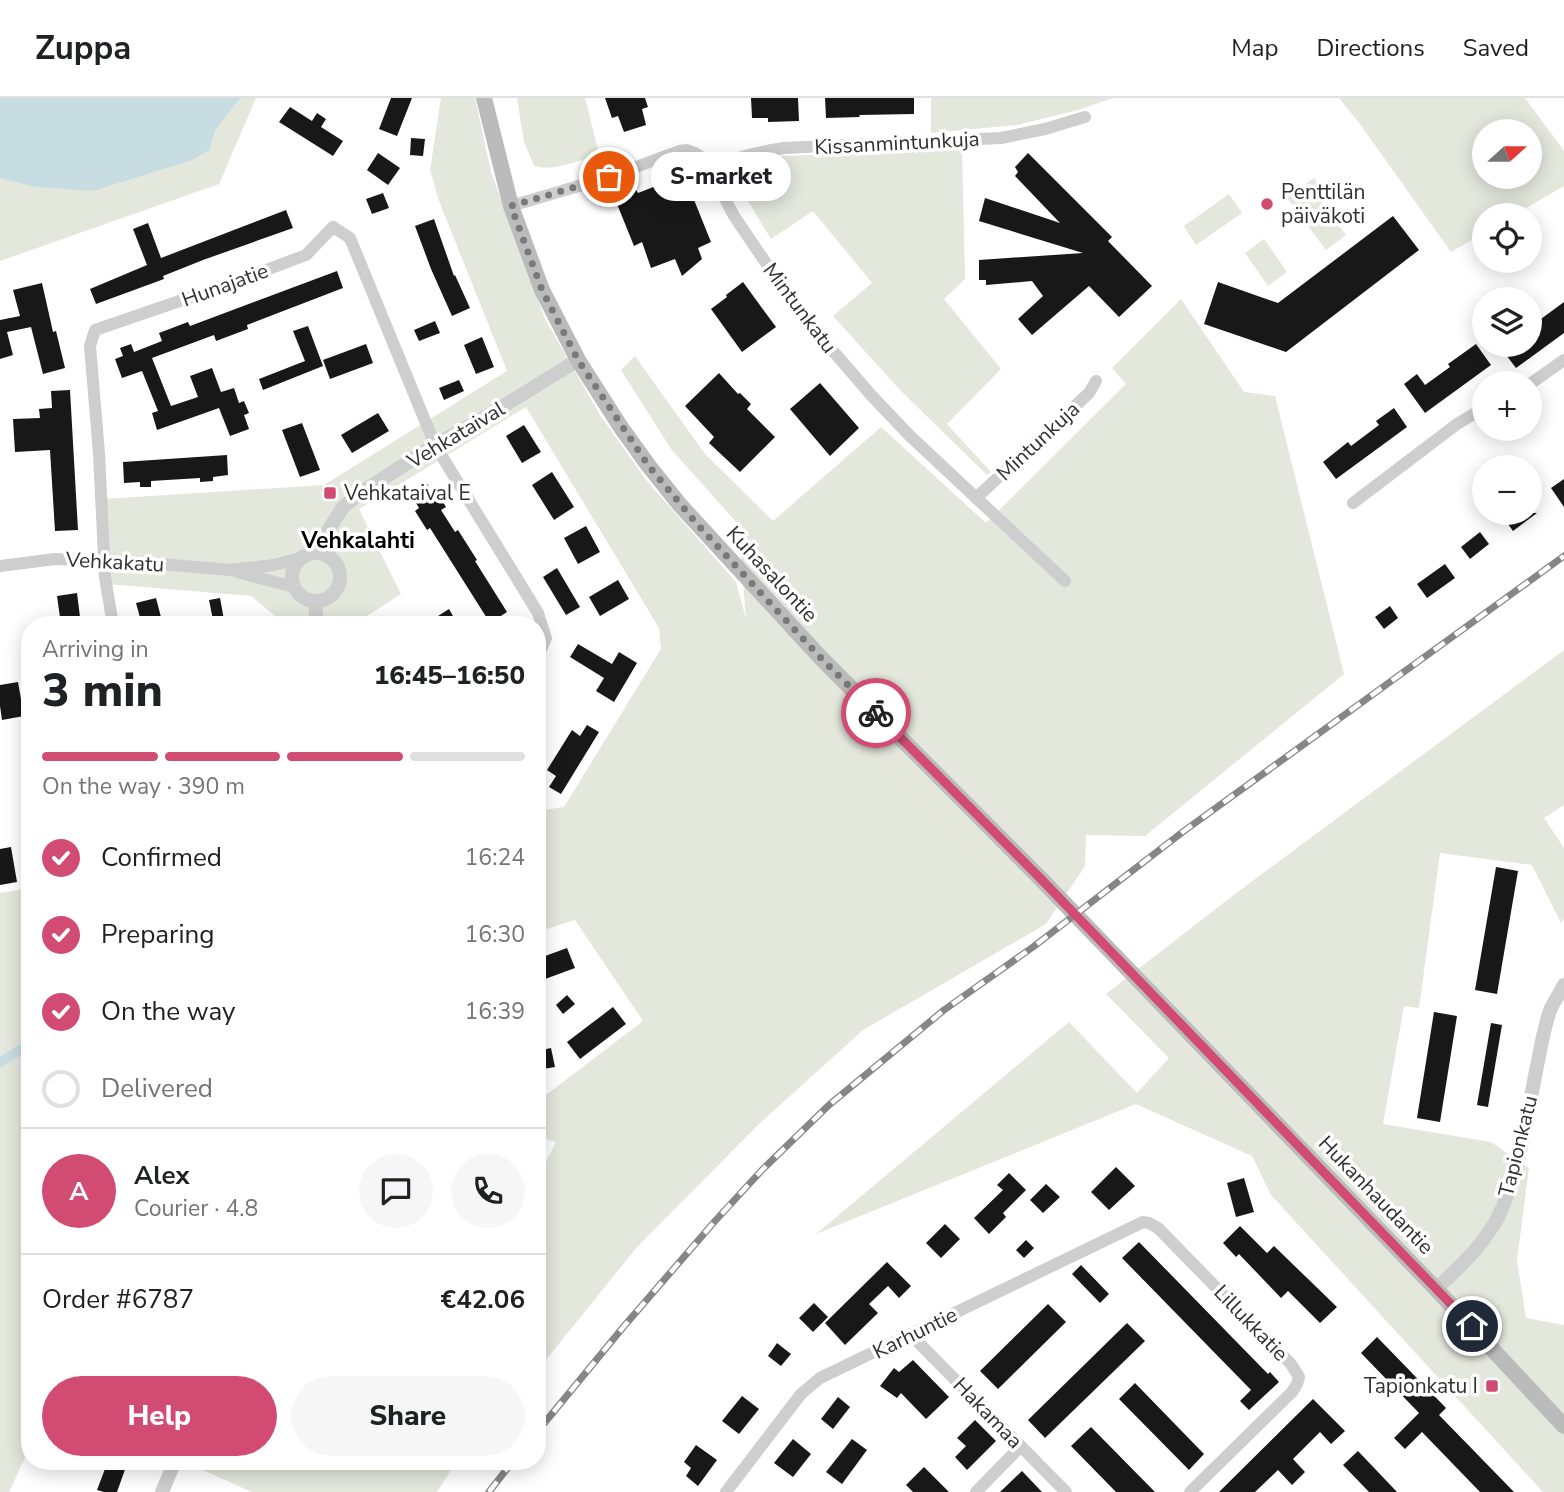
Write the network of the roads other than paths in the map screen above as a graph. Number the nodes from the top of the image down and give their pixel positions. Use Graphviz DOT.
graph roads {
  1 [pos="484,98"];
  2 [pos="1084,117"];
  3 [pos="710,172"];
  4 [pos="511,206"];
  5 [pos="578,360"];
  6 [pos="1564,360"];
  7 [pos="1542,376"];
  8 [pos="1096,381"];
  9 [pos="1472,415"];
  10 [pos="435,445"];
  11 [pos="976,498"];
  12 [pos="1353,503"];
  13 [pos="319,552"];
  14 [pos="300,558"];
  15 [pos="105,561"];
  16 [pos="0,566"];
  17 [pos="230,570"];
  18 [pos="1065,581"];
  19 [pos="294,587"];
  20 [pos="315,601"];
  21 [pos="112,616"];
  22 [pos="316,616"];
  23 [pos="539,616"];
  24 [pos="1564,985"];
  25 [pos="1154,996"];
  26 [pos="1143,1222"];
  27 [pos="1436,1289"];
  28 [pos="911,1335"];
  29 [pos="1564,1426"];
  30 [pos="1021,1446"];
  31 [pos="171,1470"];
  32 [pos="162,1492"];
  33 [pos="726,1492"];
  34 [pos="976,1492"];
  35 [pos="1066,1492"];
  36 [pos="1190,1492"];
  1 -- 4 [label="main road, Kuhasalontie"];
  2 -- 3 [label="street, Kissanmintunkuja"];
  3 -- 4 [label="street, Mintunkatu"];
  3 -- 11 [label="street, Mintunkatu"];
  4 -- 5 [label="main road, Kuhasalontie"];
  5 -- 10 [label="street, Vehkataival"];
  5 -- 25 [label="main road, Kuhasalontie"];
  6 -- 7 [label="street"];
  8 -- 11 [label="street, Mintunkuja"];
  9 -- 12 [label="street"];
  10 -- 13 [label="street, Vehkataival"];
  10 -- 15 [label="street, Hunajatie"];
  10 -- 23 [label="street"];
  11 -- 18 [label="street, Mintunkatu"];
  13 -- 14 [label="street"];
  13 -- 20 [label="street"];
  14 -- 17 [label="street, Vehkakatu"];
  14 -- 19 [label="street"];
  15 -- 16 [label="street, Vehkakatu"];
  15 -- 17 [label="street, Vehkakatu"];
  15 -- 21 [label="street"];
  17 -- 19 [label="street, Vehkakatu"];
  19 -- 20 [label="street"];
  20 -- 22 [label="street"];
  24 -- 27 [label="street, Tapionkatu"];
  25 -- 27 [label="main road, Hukanhaudantie"];
  26 -- 28 [label="street, Karhuntie"];
  26 -- 36 [label="street, Lillukkatie"];
  27 -- 29 [label="main road, Hukanhaudantie"];
  28 -- 30 [label="street, Hakamaa"];
  28 -- 33 [label="street, Karhuntie"];
  30 -- 34 [label="street"];
  30 -- 35 [label="street, Hakamaa"];
  31 -- 32 [label="street"];
}
